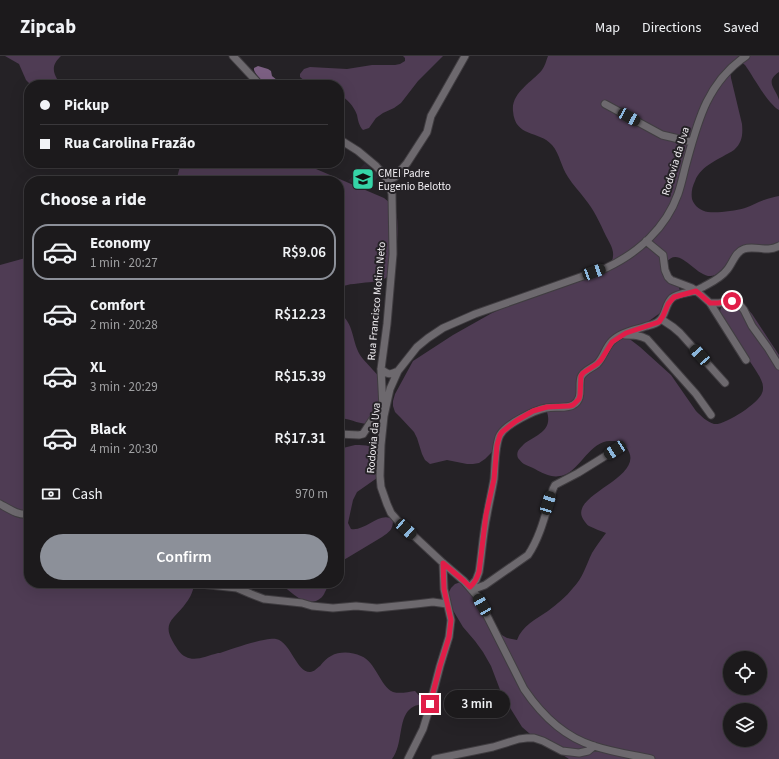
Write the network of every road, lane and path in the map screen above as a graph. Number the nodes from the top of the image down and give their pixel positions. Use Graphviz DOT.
graph roads {
  1 [pos="232,56"];
  2 [pos="465,56"];
  3 [pos="746,56"];
  4 [pos="255,80"];
  5 [pos="605,104"];
  6 [pos="344,142"];
  7 [pos="692,142"];
  8 [pos="388,180"];
  9 [pos="646,241"];
  10 [pos="779,246"];
  11 [pos="696,291"];
  12 [pos="710,303"];
  13 [pos="661,319"];
  14 [pos="622,334"];
  15 [pos="746,360"];
  16 [pos="779,366"];
  17 [pos="381,369"];
  18 [pos="398,371"];
  19 [pos="725,383"];
  20 [pos="382,405"];
  21 [pos="711,415"];
  22 [pos="384,416"];
  23 [pos="344,434"];
  24 [pos="615,450"];
  25 [pos="0,504"];
  26 [pos="24,515"];
  27 [pos="443,563"];
  28 [pos="470,587"];
  29 [pos="237,588"];
  30 [pos="447,604"];
  31 [pos="594,746"];
  32 [pos="408,759"];
  33 [pos="434,759"];
  34 [pos="651,759"];
  1 -- 4 [label="street"];
  2 -- 8 [label="street"];
  3 -- 7 [label="street, Rodovia da Uva"];
  5 -- 7 [label="street"];
  6 -- 8 [label="street, Rua Francisco Motim Neto"];
  7 -- 9 [label="street, Rodovia da Uva"];
  8 -- 17 [label="street, Rua Francisco Motim Neto"];
  9 -- 11 [label="street"];
  9 -- 18 [label="street, Rodovia da Uva"];
  10 -- 11 [label="street"];
  11 -- 12 [label="street"];
  11 -- 13 [label="street"];
  12 -- 15 [label="street"];
  12 -- 16 [label="street"];
  13 -- 14 [label="street"];
  13 -- 19 [label="street"];
  14 -- 21 [label="street"];
  14 -- 28 [label="street"];
  17 -- 18 [label="street"];
  17 -- 20 [label="street, Rua Francisco Motim Neto"];
  18 -- 22 [label="street, Rodovia da Uva"];
  20 -- 22 [label="street, Rua Francisco Motim Neto"];
  20 -- 23 [label="street"];
  22 -- 27 [label="street, Rodovia da Uva"];
  24 -- 28 [label="street"];
  25 -- 26 [label="street"];
  27 -- 28 [label="street, Rodovia da Uva"];
  27 -- 30 [label="street"];
  28 -- 31 [label="street, Rodovia da Uva"];
  29 -- 30 [label="street"];
  30 -- 32 [label="street"];
  31 -- 33 [label="street"];
  31 -- 34 [label="street, Rodovia da Uva"];
}
